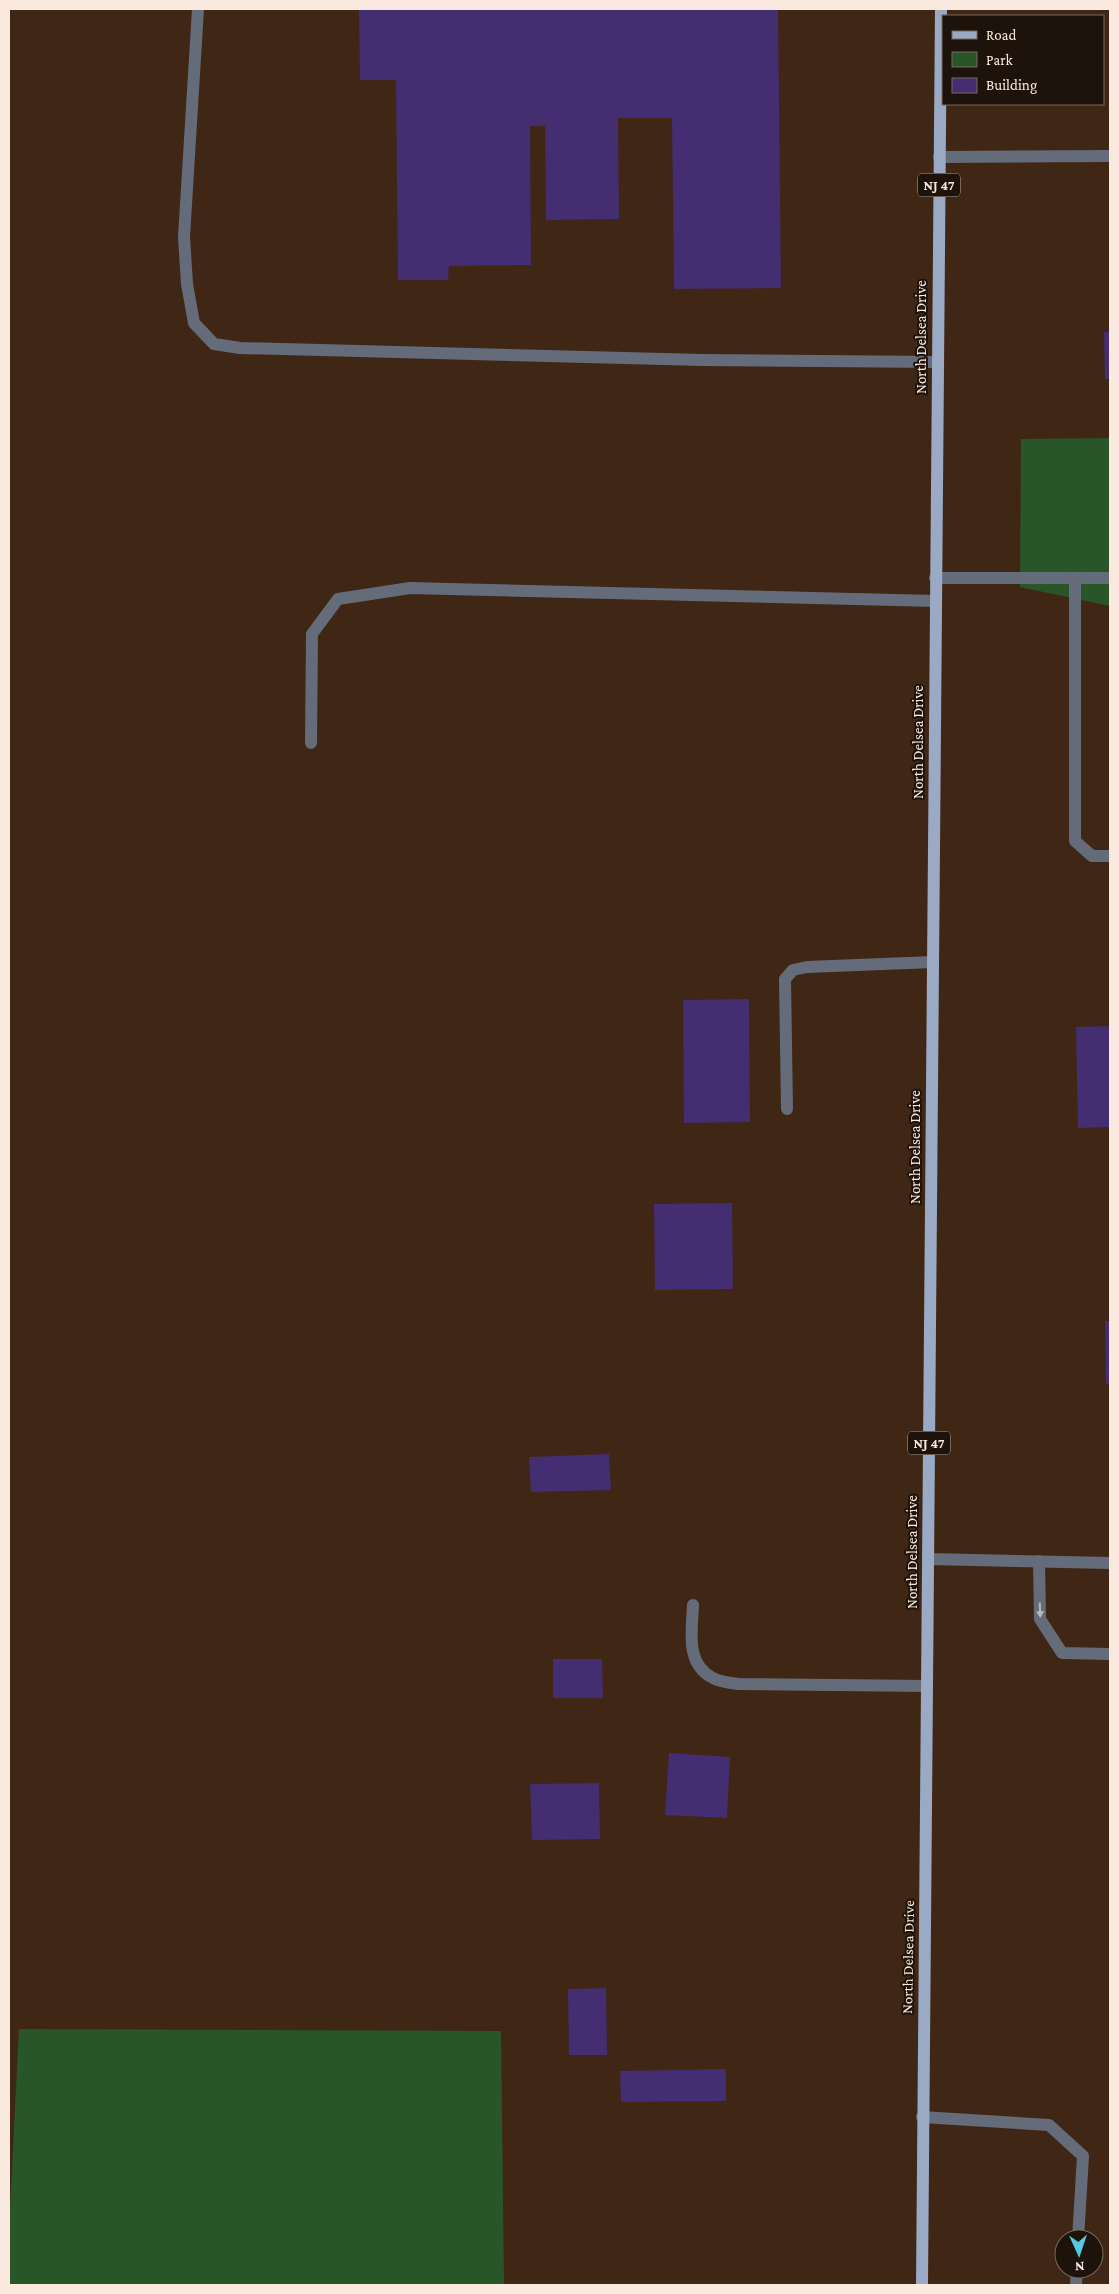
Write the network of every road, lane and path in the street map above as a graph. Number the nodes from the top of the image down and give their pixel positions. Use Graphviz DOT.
graph roads {
  1 [pos="198,9"];
  2 [pos="941,9"];
  3 [pos="1110,156"];
  4 [pos="939,157"];
  5 [pos="937,362"];
  6 [pos="936,578"];
  7 [pos="1076,578"];
  8 [pos="1110,578"];
  9 [pos="936,601"];
  10 [pos="311,743"];
  11 [pos="1110,856"];
  12 [pos="933,962"];
  13 [pos="787,1109"];
  14 [pos="928,1559"];
  15 [pos="1039,1561"];
  16 [pos="1110,1563"];
  17 [pos="693,1605"];
  18 [pos="1110,1654"];
  19 [pos="927,1686"];
  20 [pos="922,2117"];
  21 [pos="1078,2229"];
  22 [pos="922,2285"];
  1 -- 5 [label="lane"];
  2 -- 4 [label="main road, North Delsea Drive / NJ 47"];
  3 -- 4 [label="lane"];
  4 -- 5 [label="main road, North Delsea Drive / NJ 47"];
  5 -- 6 [label="main road, North Delsea Drive / NJ 47"];
  6 -- 7 [label="lane"];
  6 -- 9 [label="main road, North Delsea Drive / NJ 47"];
  7 -- 8 [label="lane"];
  7 -- 11 [label="lane"];
  9 -- 10 [label="lane"];
  9 -- 12 [label="main road, North Delsea Drive / NJ 47"];
  12 -- 13 [label="lane"];
  12 -- 14 [label="main road, North Delsea Drive / NJ 47"];
  14 -- 15 [label="lane"];
  14 -- 19 [label="main road, North Delsea Drive / NJ 47"];
  15 -- 16 [label="lane"];
  15 -- 18 [label="lane, one-way"];
  17 -- 19 [label="lane"];
  19 -- 20 [label="main road, North Delsea Drive / NJ 47"];
  20 -- 21 [label="lane"];
  20 -- 22 [label="main road, North Delsea Drive / NJ 47"];
}
